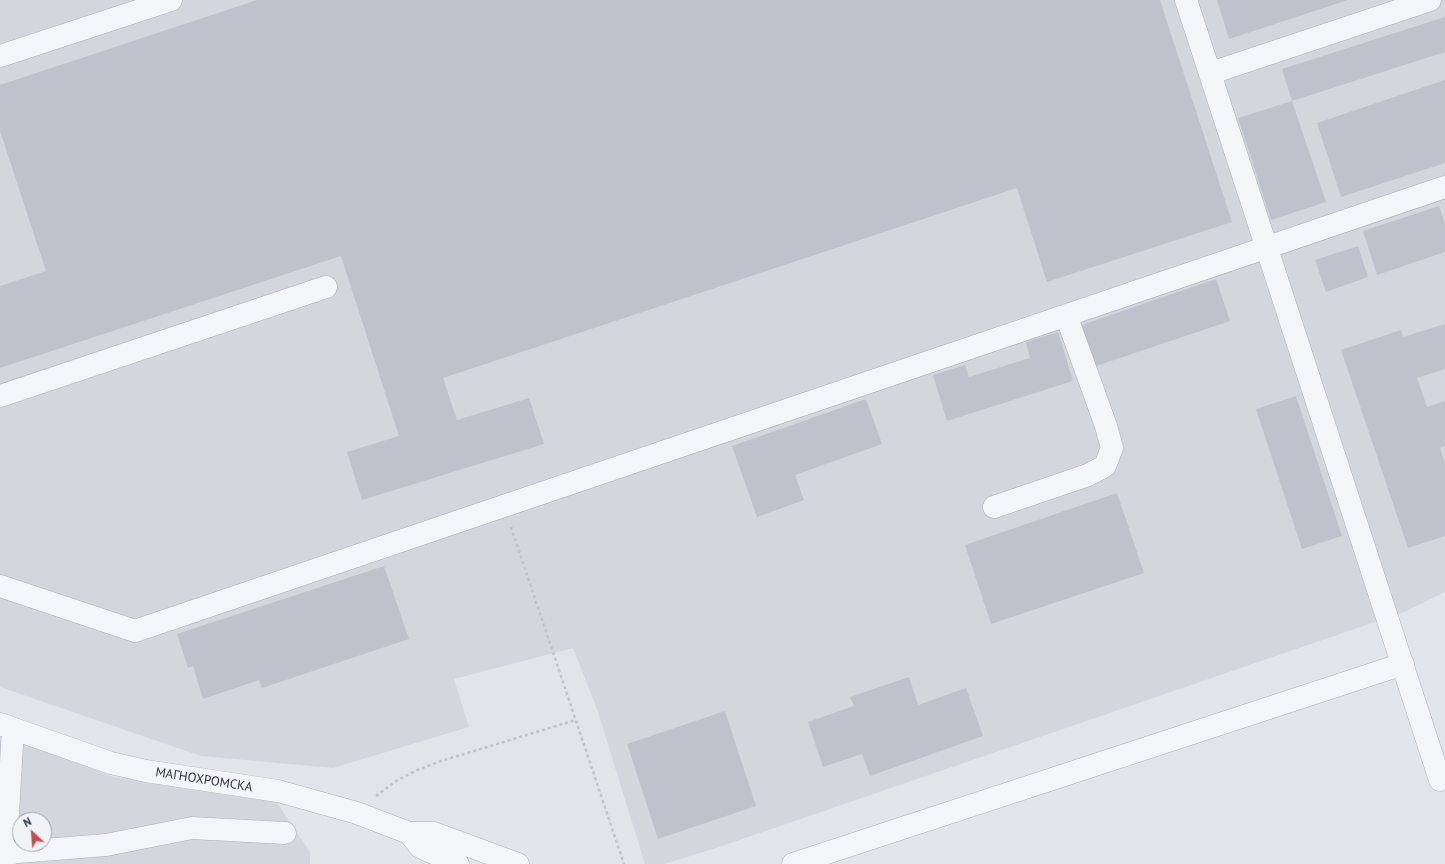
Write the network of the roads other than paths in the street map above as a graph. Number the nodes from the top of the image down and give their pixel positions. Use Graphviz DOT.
graph roads {
  1 [pos="171,0"];
  2 [pos="1186,0"];
  3 [pos="1430,0"];
  4 [pos="0,56"];
  5 [pos="1210,73"];
  6 [pos="1445,187"];
  7 [pos="1268,247"];
  8 [pos="326,287"];
  9 [pos="1066,315"];
  10 [pos="0,396"];
  11 [pos="994,507"];
  12 [pos="0,586"];
  13 [pos="1403,664"];
  14 [pos="6,726"];
  15 [pos="1440,780"];
  16 [pos="285,833"];
  17 [pos="410,833"];
  18 [pos="5,858"];
  19 [pos="458,864"];
  20 [pos="518,864"];
  21 [pos="793,864"];
  1 -- 4 [label="street"];
  2 -- 5 [label="street"];
  3 -- 5 [label="street"];
  5 -- 7 [label="street"];
  6 -- 7 [label="street"];
  7 -- 9 [label="street"];
  7 -- 13 [label="street"];
  8 -- 10 [label="street"];
  9 -- 11 [label="street"];
  9 -- 12 [label="street"];
  13 -- 15 [label="street"];
  13 -- 21 [label="street"];
  14 -- 17 [label="street, МАГНОХРОМСКА"];
  14 -- 18 [label="street"];
  16 -- 18 [label="street"];
  17 -- 19 [label="street, МАГНОХРОМСКА"];
  17 -- 20 [label="street, МАГНОХРОМСКА"];
}
